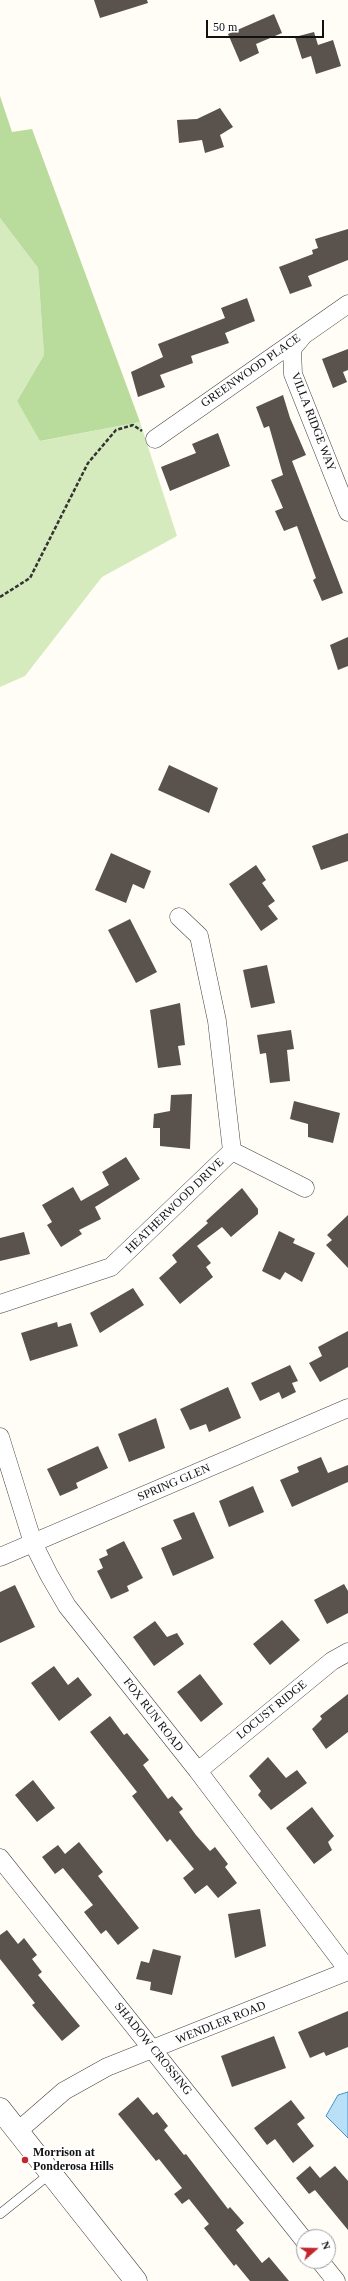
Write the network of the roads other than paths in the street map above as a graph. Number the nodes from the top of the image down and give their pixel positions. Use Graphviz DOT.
graph roads {
  1 [pos="348,304"];
  2 [pos="305,334"];
  3 [pos="155,439"];
  4 [pos="348,512"];
  5 [pos="179,917"];
  6 [pos="232,1151"];
  7 [pos="305,1188"];
  8 [pos="0,1304"];
  9 [pos="348,1408"];
  10 [pos="0,1437"];
  11 [pos="33,1543"];
  12 [pos="0,1557"];
  13 [pos="348,1652"];
  14 [pos="198,1771"];
  15 [pos="0,1858"];
  16 [pos="348,1970"];
  17 [pos="154,2050"];
  18 [pos="0,2109"];
  19 [pos="18,2131"];
  20 [pos="51,2173"];
  21 [pos="0,2214"];
  22 [pos="296,2230"];
  23 [pos="326,2269"];
  24 [pos="136,2281"];
  25 [pos="336,2281"];
  1 -- 2 [label="street, GREENWOOD PLACE"];
  2 -- 3 [label="street, GREENWOOD PLACE"];
  2 -- 4 [label="street, VILLA RIDGE WAY"];
  5 -- 6 [label="street, HEATHERWOOD DRIVE"];
  6 -- 7 [label="street"];
  6 -- 8 [label="street, HEATHERWOOD DRIVE"];
  9 -- 11 [label="street, SPRING GLEN"];
  10 -- 11 [label="street, FOX RUN ROAD"];
  11 -- 12 [label="street, SPRING GLEN"];
  11 -- 14 [label="street, FOX RUN ROAD"];
  13 -- 14 [label="street, LOCUST RIDGE"];
  14 -- 16 [label="street, FOX RUN ROAD"];
  15 -- 17 [label="street, SHADOW CROSSING"];
  16 -- 17 [label="street, WENDLER ROAD"];
  17 -- 19 [label="street, WENDLER ROAD"];
  17 -- 22 [label="street, SHADOW CROSSING"];
  18 -- 19 [label="street"];
  19 -- 20 [label="street"];
  20 -- 21 [label="lane"];
  20 -- 24 [label="street"];
  23 -- 25 [label="street"];
}
